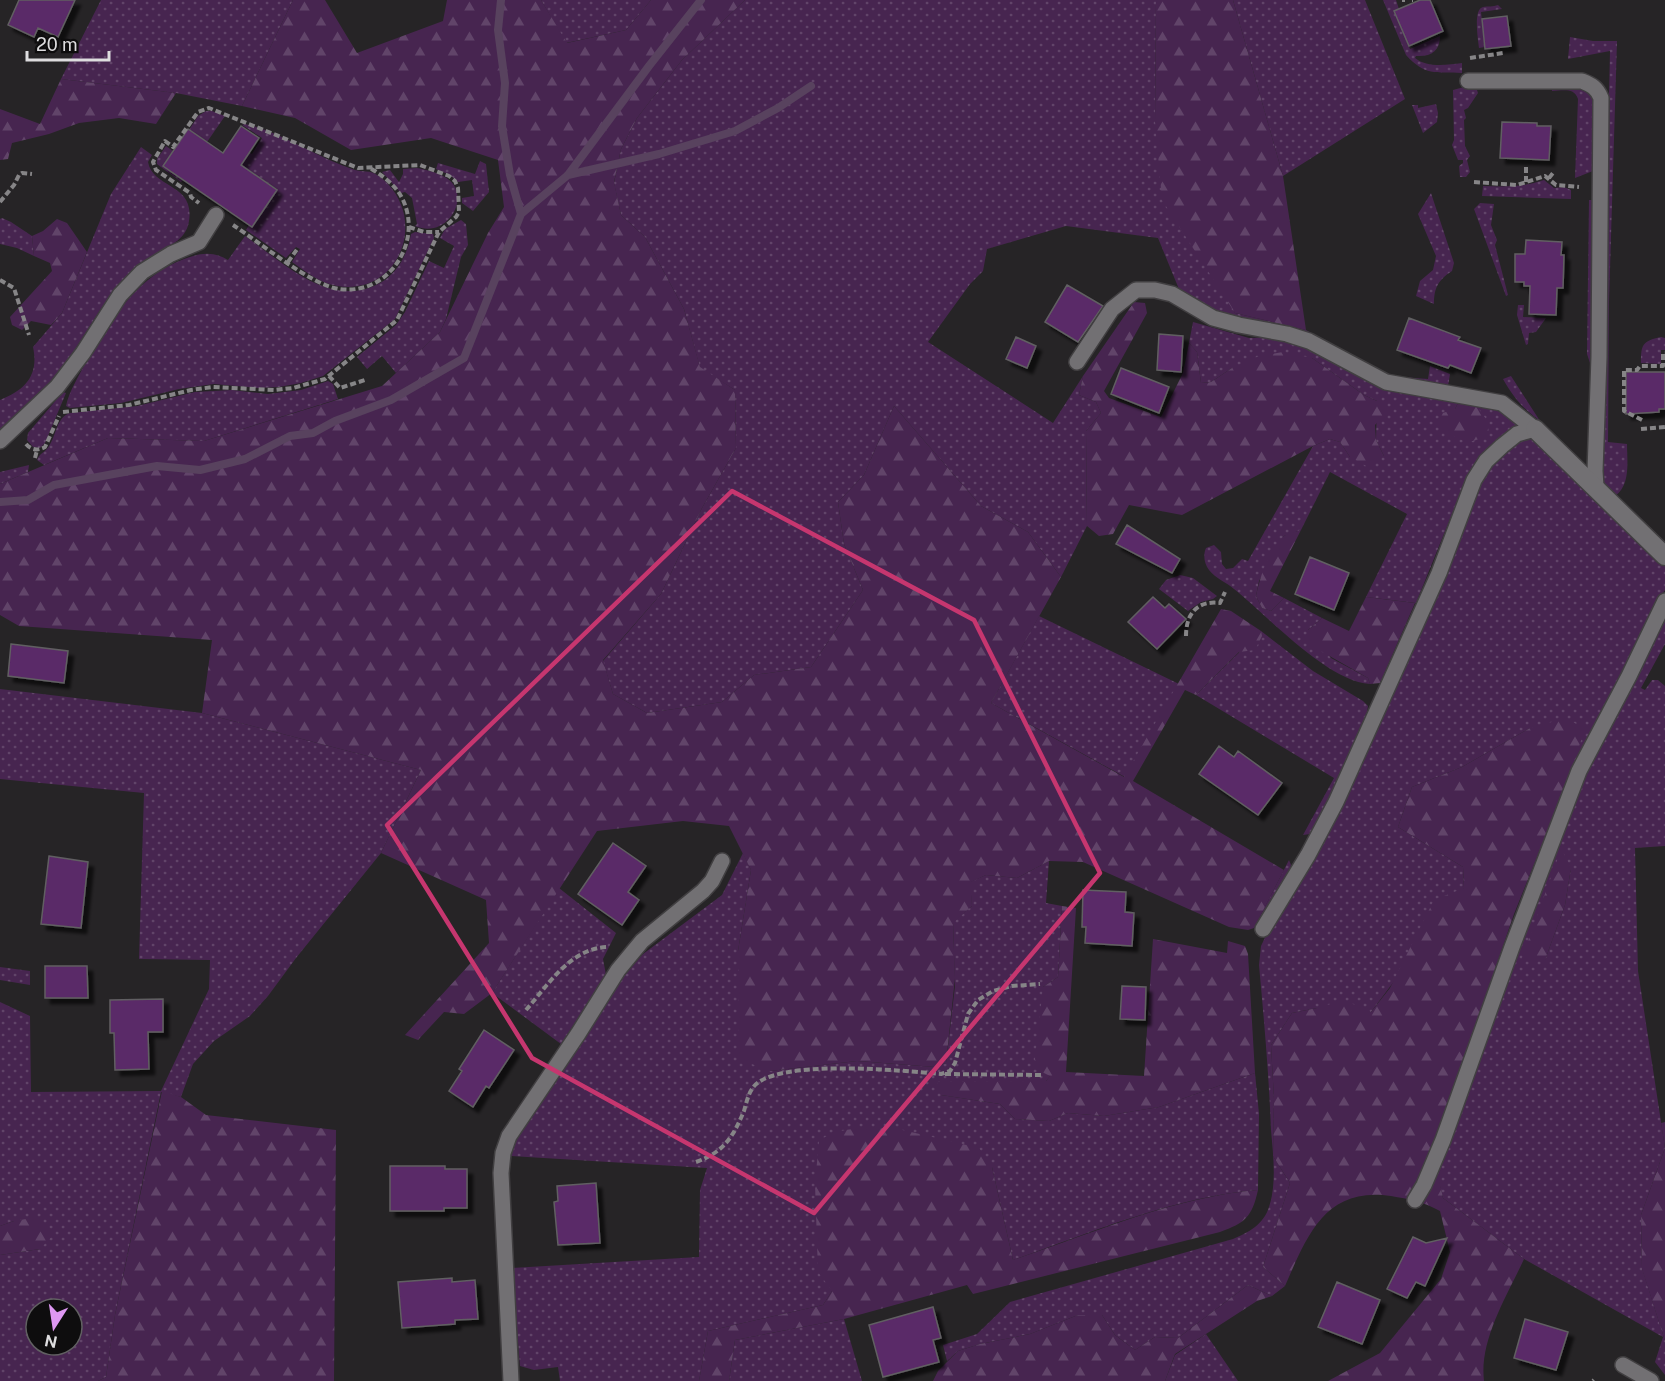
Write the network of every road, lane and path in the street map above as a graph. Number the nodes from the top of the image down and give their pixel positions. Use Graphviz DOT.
graph roads {
  1 [pos="1468,81"];
  2 [pos="1526,164"];
  3 [pos="370,168"];
  4 [pos="1553,173"];
  5 [pos="32,174"];
  6 [pos="1549,178"];
  7 [pos="1474,182"];
  8 [pos="1526,182"];
  9 [pos="1601,187"];
  10 [pos="0,202"];
  11 [pos="216,214"];
  12 [pos="409,227"];
  13 [pos="439,231"];
  14 [pos="298,248"];
  15 [pos="288,262"];
  16 [pos="0,280"];
  17 [pos="28,336"];
  18 [pos="1665,353"];
  19 [pos="1077,362"];
  20 [pos="329,375"];
  21 [pos="365,380"];
  22 [pos="60,415"];
  23 [pos="1642,420"];
  24 [pos="1665,427"];
  25 [pos="1535,429"];
  26 [pos="1641,429"];
  27 [pos="0,441"];
  28 [pos="37,450"];
  29 [pos="35,458"];
  30 [pos="1596,487"];
  31 [pos="1665,556"];
  32 [pos="1225,592"];
  33 [pos="1665,601"];
  34 [pos="1186,636"];
  35 [pos="722,861"];
  36 [pos="1263,929"];
  37 [pos="633,952"];
  38 [pos="1040,984"];
  39 [pos="526,1010"];
  40 [pos="941,1074"];
  41 [pos="1041,1075"];
  42 [pos="696,1162"];
  43 [pos="1415,1200"];
  44 [pos="1623,1365"];
  45 [pos="511,1381"];
  46 [pos="1651,1381"];
  1 -- 9 [label="lane"];
  2 -- 8 [label="path"];
  3 -- 11 [label="path"];
  3 -- 12 [label="path"];
  3 -- 13 [label="path"];
  4 -- 6 [label="path"];
  5 -- 10 [label="path"];
  6 -- 8 [label="path"];
  6 -- 9 [label="path"];
  7 -- 8 [label="path"];
  9 -- 30 [label="lane"];
  11 -- 15 [label="path"];
  11 -- 27 [label="lane"];
  12 -- 13 [label="path"];
  12 -- 15 [label="path"];
  13 -- 20 [label="path"];
  14 -- 15 [label="path"];
  16 -- 17 [label="path"];
  18 -- 23 [label="path"];
  19 -- 25 [label="lane"];
  20 -- 21 [label="path"];
  20 -- 22 [label="path"];
  24 -- 26 [label="path"];
  25 -- 30 [label="street"];
  25 -- 36 [label="lane"];
  28 -- 29 [label="path"];
  30 -- 31 [label="street"];
  32 -- 34 [label="path"];
  33 -- 43 [label="lane"];
  35 -- 37 [label="lane"];
  37 -- 39 [label="path"];
  37 -- 45 [label="lane"];
  38 -- 40 [label="path"];
  40 -- 41 [label="path"];
  40 -- 42 [label="path"];
  44 -- 46 [label="lane"];
}
